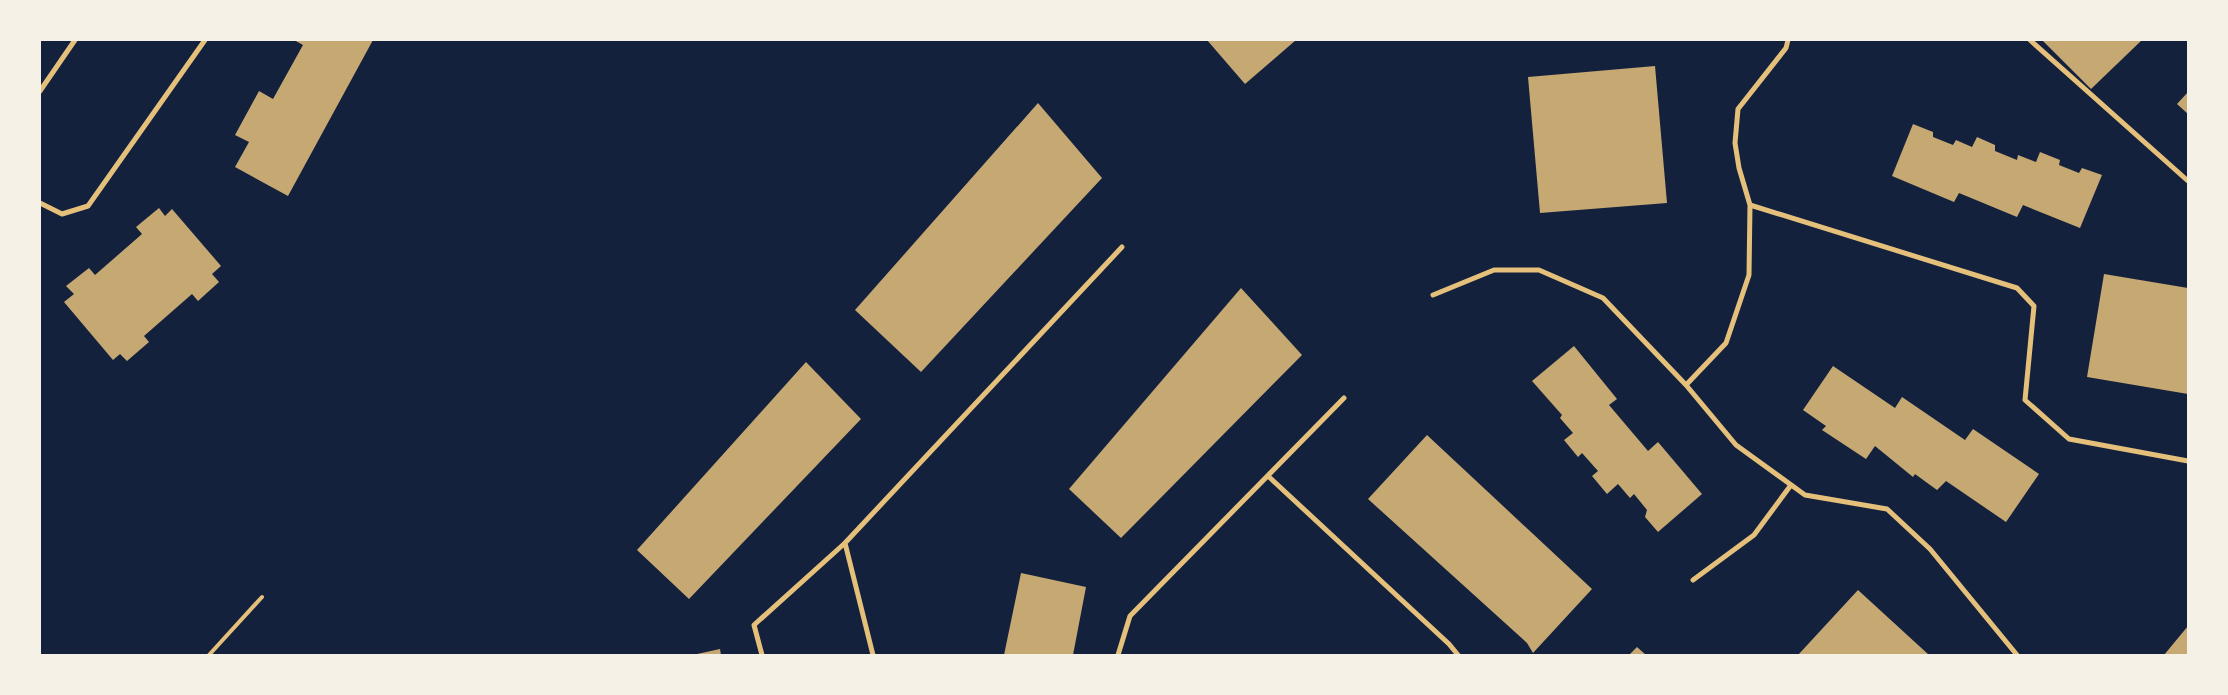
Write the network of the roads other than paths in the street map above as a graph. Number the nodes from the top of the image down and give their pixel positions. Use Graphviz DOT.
graph roads {
  1 [pos="74,40"];
  2 [pos="205,40"];
  3 [pos="1788,40"];
  4 [pos="2030,40"];
  5 [pos="40,91"];
  6 [pos="2188,181"];
  7 [pos="40,203"];
  8 [pos="1750,205"];
  9 [pos="1122,247"];
  10 [pos="1433,295"];
  11 [pos="1686,384"];
  12 [pos="1344,398"];
  13 [pos="2188,461"];
  14 [pos="1268,476"];
  15 [pos="1791,485"];
  16 [pos="845,543"];
  17 [pos="1693,580"];
  18 [pos="262,597"];
  19 [pos="209,655"];
  20 [pos="762,655"];
  21 [pos="873,655"];
  22 [pos="1118,655"];
  23 [pos="1458,655"];
  24 [pos="2016,655"];
  1 -- 5 [label="street"];
  2 -- 7 [label="street"];
  3 -- 8 [label="street"];
  4 -- 6 [label="street"];
  8 -- 11 [label="street"];
  8 -- 13 [label="street"];
  9 -- 16 [label="street"];
  10 -- 11 [label="street"];
  11 -- 15 [label="street"];
  12 -- 14 [label="street"];
  14 -- 22 [label="street"];
  14 -- 23 [label="street"];
  15 -- 17 [label="street"];
  15 -- 24 [label="street"];
  16 -- 20 [label="street"];
  16 -- 21 [label="street"];
  18 -- 19 [label="lane"];
}
